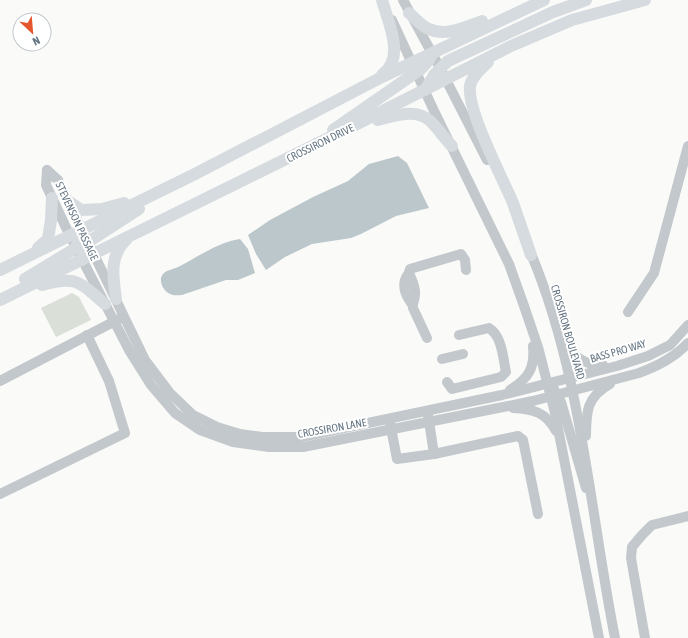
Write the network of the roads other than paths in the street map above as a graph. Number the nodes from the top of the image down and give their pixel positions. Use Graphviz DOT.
graph roads {
  1 [pos="382,0"];
  2 [pos="403,0"];
  3 [pos="531,0"];
  4 [pos="544,0"];
  5 [pos="586,0"];
  6 [pos="645,0"];
  7 [pos="409,12"];
  8 [pos="511,46"];
  9 [pos="432,53"];
  10 [pos="414,67"];
  11 [pos="440,68"];
  12 [pos="446,80"];
  13 [pos="372,82"];
  14 [pos="426,90"];
  15 [pos="333,136"];
  16 [pos="452,146"];
  17 [pos="688,146"];
  18 [pos="286,160"];
  19 [pos="184,180"];
  20 [pos="148,197"];
  21 [pos="52,198"];
  22 [pos="68,201"];
  23 [pos="82,230"];
  24 [pos="70,236"];
  25 [pos="130,237"];
  26 [pos="88,242"];
  27 [pos="76,248"];
  28 [pos="94,254"];
  29 [pos="31,255"];
  30 [pos="531,255"];
  31 [pos="82,260"];
  32 [pos="0,270"];
  33 [pos="466,270"];
  34 [pos="0,292"];
  35 [pos="14,293"];
  36 [pos="0,300"];
  37 [pos="110,301"];
  38 [pos="628,312"];
  39 [pos="124,316"];
  40 [pos="114,321"];
  41 [pos="688,325"];
  42 [pos="531,328"];
  43 [pos="87,335"];
  44 [pos="459,335"];
  45 [pos="558,337"];
  46 [pos="427,338"];
  47 [pos="688,344"];
  48 [pos="134,348"];
  49 [pos="463,354"];
  50 [pos="442,359"];
  51 [pos="617,366"];
  52 [pos="569,377"];
  53 [pos="621,378"];
  54 [pos="0,381"];
  55 [pos="447,382"];
  56 [pos="548,383"];
  57 [pos="572,390"];
  58 [pos="502,395"];
  59 [pos="554,395"];
  60 [pos="501,407"];
  61 [pos="428,416"];
  62 [pos="390,424"];
  63 [pos="561,441"];
  64 [pos="434,454"];
  65 [pos="587,466"];
  66 [pos="0,494"];
  67 [pos="592,505"];
  68 [pos="538,514"];
  69 [pos="688,516"];
  70 [pos="599,638"];
  71 [pos="615,638"];
  72 [pos="645,638"];
  1 -- 10 [label="street"];
  1 -- 13 [label="main road"];
  2 -- 7 [label="street, CROSSIRON BOULEVARD"];
  3 -- 7 [label="main road"];
  4 -- 9 [label="main road"];
  5 -- 11 [label="main road"];
  6 -- 8 [label="main road, CROSSIRON DRIVE"];
  7 -- 9 [label="street, CROSSIRON BOULEVARD"];
  8 -- 12 [label="main road, CROSSIRON DRIVE"];
  8 -- 30 [label="main road"];
  9 -- 10 [label="main road"];
  9 -- 11 [label="street, CROSSIRON BOULEVARD"];
  10 -- 13 [label="main road"];
  10 -- 14 [label="street"];
  10 -- 18 [label="main road"];
  11 -- 12 [label="street, CROSSIRON BOULEVARD"];
  11 -- 14 [label="main road"];
  12 -- 14 [label="main road, CROSSIRON DRIVE"];
  12 -- 30 [label="street, CROSSIRON BOULEVARD"];
  13 -- 19 [label="main road"];
  14 -- 15 [label="main road, CROSSIRON DRIVE"];
  14 -- 16 [label="street"];
  15 -- 16 [label="main road"];
  15 -- 18 [label="main road, CROSSIRON DRIVE"];
  16 -- 42 [label="street"];
  17 -- 38 [label="street"];
  18 -- 25 [label="main road, CROSSIRON DRIVE"];
  19 -- 20 [label="main road"];
  19 -- 26 [label="main road"];
  20 -- 22 [label="main road"];
  20 -- 23 [label="main road"];
  21 -- 22 [label="street, STEVENSON PASSAGE"];
  21 -- 24 [label="street, STEVENSON PASSAGE"];
  21 -- 29 [label="main road"];
  22 -- 23 [label="street, STEVENSON PASSAGE"];
  23 -- 24 [label="main road"];
  23 -- 26 [label="street, STEVENSON PASSAGE"];
  23 -- 27 [label="main road"];
  24 -- 27 [label="street, STEVENSON PASSAGE"];
  24 -- 29 [label="main road"];
  25 -- 28 [label="main road, CROSSIRON DRIVE"];
  25 -- 37 [label="main road"];
  26 -- 28 [label="street, STEVENSON PASSAGE"];
  26 -- 31 [label="main road"];
  27 -- 31 [label="street, STEVENSON PASSAGE"];
  27 -- 34 [label="main road"];
  28 -- 31 [label="main road, CROSSIRON DRIVE"];
  28 -- 37 [label="street, STEVENSON PASSAGE"];
  29 -- 32 [label="main road"];
  30 -- 45 [label="street, CROSSIRON BOULEVARD"];
  31 -- 35 [label="main road, CROSSIRON DRIVE"];
  31 -- 37 [label="street, STEVENSON PASSAGE"];
  33 -- 46 [label="street"];
  35 -- 36 [label="main road, CROSSIRON DRIVE"];
  35 -- 37 [label="main road"];
  37 -- 39 [label="street, STEVENSON PASSAGE"];
  37 -- 40 [label="street, STEVENSON PASSAGE"];
  39 -- 40 [label="street"];
  39 -- 48 [label="street, STEVENSON PASSAGE"];
  40 -- 43 [label="street"];
  40 -- 48 [label="street, STEVENSON PASSAGE"];
  41 -- 51 [label="street, BASS PRO WAY"];
  42 -- 56 [label="street"];
  42 -- 58 [label="street"];
  43 -- 54 [label="street"];
  43 -- 66 [label="street"];
  44 -- 55 [label="street"];
  45 -- 51 [label="street"];
  45 -- 52 [label="street, CROSSIRON BOULEVARD"];
  47 -- 53 [label="street"];
  48 -- 62 [label="street, CROSSIRON LANE"];
  49 -- 50 [label="street"];
  51 -- 52 [label="street, BASS PRO WAY"];
  52 -- 56 [label="street, BASS PRO WAY"];
  52 -- 57 [label="street, CROSSIRON BOULEVARD"];
  53 -- 57 [label="street"];
  53 -- 65 [label="street"];
  56 -- 58 [label="street, CROSSIRON LANE"];
  56 -- 59 [label="street"];
  57 -- 59 [label="street"];
  57 -- 65 [label="street, CROSSIRON BOULEVARD"];
  58 -- 61 [label="street, CROSSIRON LANE"];
  59 -- 60 [label="street, CROSSIRON LANE"];
  59 -- 63 [label="street"];
  59 -- 67 [label="street"];
  60 -- 61 [label="street, CROSSIRON LANE"];
  60 -- 63 [label="street"];
  61 -- 62 [label="street, CROSSIRON LANE"];
  61 -- 64 [label="street"];
  62 -- 64 [label="street"];
  63 -- 70 [label="street"];
  64 -- 68 [label="street"];
  65 -- 67 [label="street, CROSSIRON BOULEVARD"];
  67 -- 71 [label="street, CROSSIRON BOULEVARD"];
  69 -- 72 [label="street"];
}
